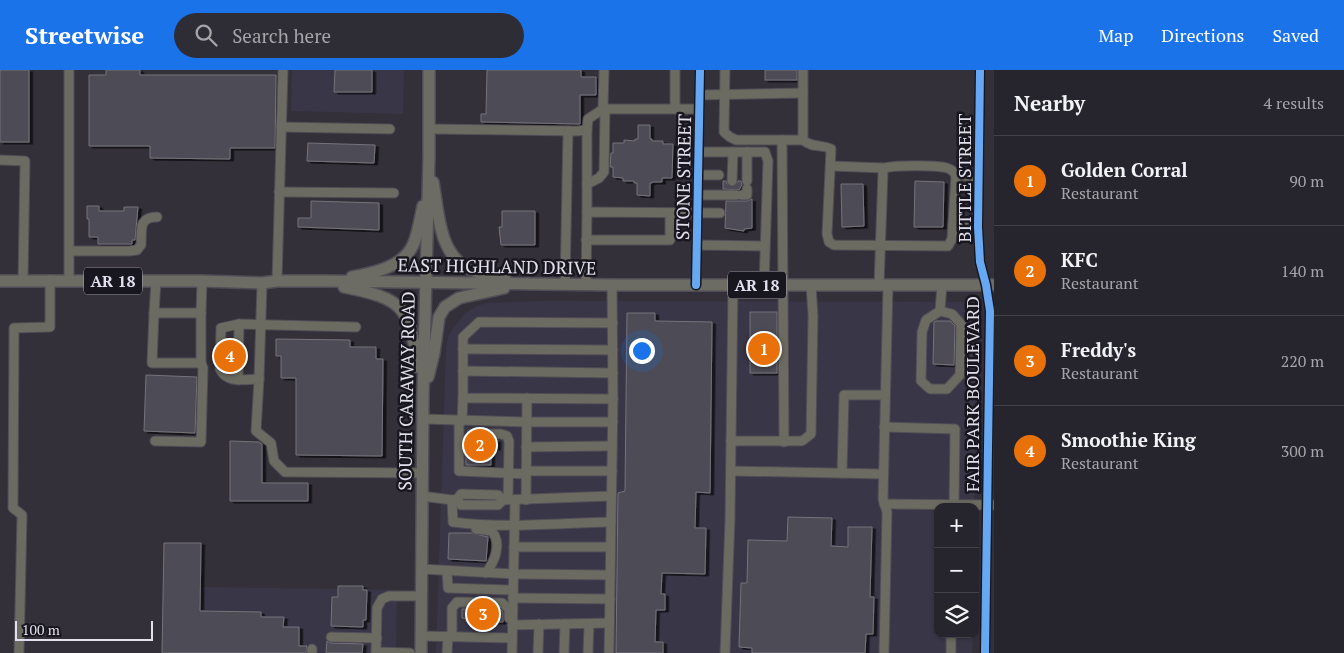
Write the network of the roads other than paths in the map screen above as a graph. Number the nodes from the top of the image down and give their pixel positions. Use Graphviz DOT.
graph roads {
  1 [pos="69,70"];
  2 [pos="282,70"];
  3 [pos="429,70"];
  4 [pos="604,70"];
  5 [pos="675,70"];
  6 [pos="700,70"];
  7 [pos="726,70"];
  8 [pos="803,70"];
  9 [pos="980,70"];
  10 [pos="803,93"];
  11 [pos="700,94"];
  12 [pos="725,94"];
  13 [pos="675,109"];
  14 [pos="700,109"];
  15 [pos="604,110"];
  16 [pos="281,127"];
  17 [pos="390,128"];
  18 [pos="429,129"];
  19 [pos="587,130"];
  20 [pos="568,131"];
  21 [pos="782,140"];
  22 [pos="803,140"];
  23 [pos="699,152"];
  24 [pos="733,152"];
  25 [pos="747,152"];
  26 [pos="429,158"];
  27 [pos="0,160"];
  28 [pos="831,166"];
  29 [pos="885,168"];
  30 [pos="699,175"];
  31 [pos="719,175"];
  32 [pos="956,176"];
  33 [pos="978,177"];
  34 [pos="587,184"];
  35 [pos="738,189"];
  36 [pos="279,192"];
  37 [pos="394,193"];
  38 [pos="698,195"];
  39 [pos="587,212"];
  40 [pos="670,212"];
  41 [pos="698,213"];
  42 [pos="720,213"];
  43 [pos="157,217"];
  44 [pos="953,225"];
  45 [pos="978,226"];
  46 [pos="586,240"];
  47 [pos="881,244"];
  48 [pos="697,245"];
  49 [pos="765,246"];
  50 [pos="70,251"];
  51 [pos="50,280"];
  52 [pos="70,280"];
  53 [pos="0,281"];
  54 [pos="23,281"];
  55 [pos="156,281"];
  56 [pos="202,281"];
  57 [pos="277,281"];
  58 [pos="326,281"];
  59 [pos="338,282"];
  60 [pos="426,282"];
  61 [pos="262,283"];
  62 [pos="528,283"];
  63 [pos="565,284"];
  64 [pos="586,284"];
  65 [pos="612,285"];
  66 [pos="696,285"];
  67 [pos="733,285"];
  68 [pos="764,285"];
  69 [pos="783,285"];
  70 [pos="812,285"];
  71 [pos="942,285"];
  72 [pos="990,285"];
  73 [pos="883,286"];
  74 [pos="940,311"];
  75 [pos="154,312"];
  76 [pos="201,313"];
  77 [pos="613,323"];
  78 [pos="239,324"];
  79 [pos="261,325"];
  80 [pos="356,327"];
  81 [pos="992,327"];
  82 [pos="463,349"];
  83 [pos="613,350"];
  84 [pos="201,363"];
  85 [pos="463,371"];
  86 [pos="613,373"];
  87 [pos="259,379"];
  88 [pos="238,380"];
  89 [pos="884,395"];
  90 [pos="423,396"];
  91 [pos="991,397"];
  92 [pos="463,398"];
  93 [pos="527,398"];
  94 [pos="613,399"];
  95 [pos="422,419"];
  96 [pos="460,420"];
  97 [pos="991,420"];
  98 [pos="526,422"];
  99 [pos="613,422"];
  100 [pos="884,427"];
  101 [pos="481,434"];
  102 [pos="155,441"];
  103 [pos="731,441"];
  104 [pos="784,442"];
  105 [pos="612,446"];
  106 [pos="526,447"];
  107 [pos="612,471"];
  108 [pos="731,471"];
  109 [pos="526,472"];
  110 [pos="422,473"];
  111 [pos="508,473"];
  112 [pos="842,474"];
  113 [pos="883,474"];
  114 [pos="422,496"];
  115 [pos="611,496"];
  116 [pos="454,499"];
  117 [pos="509,500"];
  118 [pos="526,500"];
  119 [pos="954,503"];
  120 [pos="884,504"];
  121 [pos="991,504"];
  122 [pos="934,505"];
  123 [pos="611,522"];
  124 [pos="468,524"];
  125 [pos="514,524"];
  126 [pos="514,547"];
  127 [pos="610,547"];
  128 [pos="421,570"];
  129 [pos="447,571"];
  130 [pos="486,572"];
  131 [pos="513,574"];
  132 [pos="610,575"];
  133 [pos="991,579"];
  134 [pos="513,594"];
  135 [pos="421,596"];
  136 [pos="610,599"];
  137 [pos="990,613"];
  138 [pos="609,623"];
  139 [pos="512,624"];
  140 [pos="539,624"];
  141 [pos="565,624"];
  142 [pos="589,624"];
  143 [pos="421,636"];
  144 [pos="450,636"];
  145 [pos="331,637"];
  146 [pos="377,638"];
  147 [pos="511,638"];
  148 [pos="951,638"];
  149 [pos="19,653"];
  150 [pos="376,653"];
  151 [pos="410,653"];
  152 [pos="420,653"];
  153 [pos="448,653"];
  154 [pos="512,653"];
  155 [pos="538,653"];
  156 [pos="564,653"];
  157 [pos="588,653"];
  158 [pos="609,653"];
  159 [pos="725,653"];
  160 [pos="884,653"];
  161 [pos="951,653"];
  162 [pos="986,653"];
  1 -- 50 [label="street"];
  2 -- 16 [label="street"];
  3 -- 18 [label="main road, SOUTH CARAWAY ROAD"];
  4 -- 15 [label="street"];
  5 -- 13 [label="street"];
  6 -- 11 [label="street, STONE STREET"];
  7 -- 12 [label="street"];
  8 -- 10 [label="street"];
  9 -- 33 [label="street, BITTLE STREET"];
  10 -- 12 [label="street"];
  10 -- 22 [label="street"];
  11 -- 12 [label="street"];
  11 -- 14 [label="street, STONE STREET"];
  12 -- 21 [label="street"];
  13 -- 14 [label="street"];
  13 -- 15 [label="street"];
  14 -- 23 [label="street, STONE STREET"];
  15 -- 19 [label="street"];
  15 -- 34 [label="street"];
  16 -- 17 [label="street"];
  16 -- 36 [label="street"];
  18 -- 20 [label="street"];
  18 -- 26 [label="main road, SOUTH CARAWAY ROAD"];
  19 -- 20 [label="street"];
  19 -- 34 [label="street"];
  20 -- 63 [label="street"];
  21 -- 22 [label="street"];
  21 -- 69 [label="street"];
  22 -- 28 [label="street"];
  23 -- 24 [label="street"];
  23 -- 30 [label="street, STONE STREET"];
  24 -- 25 [label="street"];
  24 -- 35 [label="street"];
  25 -- 35 [label="street"];
  25 -- 49 [label="street"];
  26 -- 59 [label="main road"];
  26 -- 60 [label="main road, SOUTH CARAWAY ROAD"];
  26 -- 62 [label="main road"];
  27 -- 54 [label="street"];
  28 -- 29 [label="street"];
  28 -- 47 [label="street"];
  29 -- 32 [label="street"];
  29 -- 47 [label="street"];
  30 -- 31 [label="street"];
  30 -- 38 [label="street, STONE STREET"];
  32 -- 33 [label="street"];
  32 -- 44 [label="street"];
  33 -- 45 [label="street, BITTLE STREET"];
  34 -- 39 [label="street"];
  35 -- 38 [label="street"];
  36 -- 37 [label="street"];
  36 -- 57 [label="street"];
  38 -- 41 [label="street, STONE STREET"];
  39 -- 40 [label="street"];
  39 -- 46 [label="street"];
  40 -- 41 [label="street"];
  40 -- 46 [label="street"];
  41 -- 42 [label="street"];
  41 -- 48 [label="street, STONE STREET"];
  43 -- 50 [label="street"];
  44 -- 45 [label="street"];
  44 -- 47 [label="street"];
  45 -- 72 [label="street, BITTLE STREET"];
  46 -- 64 [label="street"];
  47 -- 73 [label="street"];
  48 -- 49 [label="street"];
  48 -- 66 [label="street, STONE STREET"];
  49 -- 68 [label="street"];
  50 -- 52 [label="street"];
  51 -- 52 [label="main road, EAST HIGHLAND DRIVE / AR 18"];
  51 -- 54 [label="main road, EAST HIGHLAND DRIVE / AR 18"];
  51 -- 149 [label="street"];
  52 -- 55 [label="main road, EAST HIGHLAND DRIVE / AR 18"];
  53 -- 54 [label="main road, EAST HIGHLAND DRIVE / AR 18"];
  55 -- 56 [label="main road, EAST HIGHLAND DRIVE / AR 18"];
  55 -- 75 [label="street"];
  56 -- 61 [label="main road, EAST HIGHLAND DRIVE / AR 18"];
  56 -- 76 [label="street"];
  57 -- 58 [label="main road, EAST HIGHLAND DRIVE / AR 18"];
  57 -- 61 [label="main road, EAST HIGHLAND DRIVE / AR 18"];
  58 -- 59 [label="main road, EAST HIGHLAND DRIVE / AR 18"];
  58 -- 90 [label="main road"];
  59 -- 60 [label="main road, EAST HIGHLAND DRIVE / AR 18"];
  60 -- 62 [label="main road, EAST HIGHLAND DRIVE / AR 18"];
  60 -- 90 [label="main road, SOUTH CARAWAY ROAD"];
  61 -- 79 [label="street"];
  62 -- 63 [label="main road, EAST HIGHLAND DRIVE / AR 18"];
  62 -- 90 [label="main road"];
  63 -- 64 [label="main road, EAST HIGHLAND DRIVE / AR 18"];
  64 -- 65 [label="main road, EAST HIGHLAND DRIVE / AR 18"];
  65 -- 66 [label="main road, EAST HIGHLAND DRIVE / AR 18"];
  65 -- 77 [label="street"];
  66 -- 67 [label="main road, EAST HIGHLAND DRIVE / AR 18"];
  67 -- 68 [label="main road, EAST HIGHLAND DRIVE / AR 18"];
  67 -- 103 [label="street"];
  68 -- 69 [label="main road, EAST HIGHLAND DRIVE / AR 18"];
  69 -- 70 [label="main road, EAST HIGHLAND DRIVE / AR 18"];
  69 -- 104 [label="street"];
  70 -- 73 [label="main road, EAST HIGHLAND DRIVE / AR 18"];
  70 -- 104 [label="street"];
  71 -- 72 [label="main road, EAST HIGHLAND DRIVE / AR 18"];
  71 -- 73 [label="main road, EAST HIGHLAND DRIVE / AR 18"];
  71 -- 74 [label="street"];
  72 -- 81 [label="street, FAIR PARK BOULEVARD"];
  73 -- 89 [label="street"];
  74 -- 74 [label="street"];
  75 -- 76 [label="street"];
  75 -- 84 [label="street"];
  76 -- 84 [label="street"];
  77 -- 82 [label="street"];
  77 -- 83 [label="street"];
  78 -- 79 [label="street"];
  78 -- 88 [label="street"];
  78 -- 88 [label="street"];
  79 -- 80 [label="street"];
  79 -- 87 [label="street"];
  81 -- 91 [label="street, FAIR PARK BOULEVARD"];
  82 -- 83 [label="street"];
  82 -- 85 [label="street"];
  83 -- 86 [label="street"];
  84 -- 102 [label="street"];
  85 -- 86 [label="street"];
  85 -- 92 [label="street"];
  86 -- 94 [label="street"];
  87 -- 88 [label="street"];
  87 -- 110 [label="street"];
  89 -- 100 [label="street"];
  89 -- 112 [label="street"];
  90 -- 95 [label="main road, SOUTH CARAWAY ROAD"];
  91 -- 97 [label="street, FAIR PARK BOULEVARD"];
  92 -- 93 [label="street"];
  92 -- 96 [label="street"];
  93 -- 94 [label="street"];
  93 -- 98 [label="street"];
  94 -- 99 [label="street"];
  95 -- 96 [label="street"];
  95 -- 110 [label="main road, SOUTH CARAWAY ROAD"];
  96 -- 98 [label="street"];
  96 -- 111 [label="street"];
  97 -- 121 [label="street, FAIR PARK BOULEVARD"];
  98 -- 99 [label="street"];
  98 -- 106 [label="street"];
  99 -- 105 [label="street"];
  100 -- 113 [label="street"];
  100 -- 119 [label="street"];
  101 -- 111 [label="street"];
  103 -- 104 [label="street"];
  103 -- 108 [label="street"];
  105 -- 106 [label="street"];
  105 -- 107 [label="street"];
  106 -- 109 [label="street"];
  107 -- 109 [label="street"];
  107 -- 115 [label="street"];
  108 -- 112 [label="street"];
  108 -- 159 [label="street"];
  109 -- 111 [label="street"];
  109 -- 118 [label="street"];
  110 -- 114 [label="main road, SOUTH CARAWAY ROAD"];
  111 -- 117 [label="street"];
  112 -- 113 [label="street"];
  113 -- 120 [label="street"];
  114 -- 116 [label="street"];
  114 -- 128 [label="main road, SOUTH CARAWAY ROAD"];
  115 -- 118 [label="street"];
  115 -- 123 [label="street"];
  116 -- 117 [label="street"];
  116 -- 124 [label="street"];
  117 -- 118 [label="street"];
  117 -- 125 [label="street"];
  120 -- 122 [label="street"];
  120 -- 160 [label="street"];
  121 -- 133 [label="street, FAIR PARK BOULEVARD"];
  123 -- 125 [label="street"];
  123 -- 127 [label="street"];
  124 -- 125 [label="street"];
  124 -- 130 [label="street"];
  125 -- 126 [label="street"];
  126 -- 127 [label="street"];
  126 -- 131 [label="street"];
  127 -- 132 [label="street"];
  128 -- 129 [label="street"];
  128 -- 135 [label="main road, SOUTH CARAWAY ROAD"];
  129 -- 130 [label="street"];
  129 -- 134 [label="street"];
  130 -- 131 [label="street"];
  131 -- 132 [label="street"];
  131 -- 134 [label="street"];
  132 -- 136 [label="street"];
  133 -- 137 [label="street, FAIR PARK BOULEVARD"];
  134 -- 136 [label="street"];
  134 -- 139 [label="street"];
  135 -- 143 [label="main road, SOUTH CARAWAY ROAD"];
  135 -- 146 [label="street"];
  136 -- 138 [label="street"];
  137 -- 162 [label="street, FAIR PARK BOULEVARD"];
  138 -- 142 [label="street"];
  138 -- 158 [label="street"];
  139 -- 140 [label="street"];
  139 -- 147 [label="street"];
  140 -- 141 [label="street"];
  140 -- 155 [label="street"];
  141 -- 142 [label="street"];
  141 -- 156 [label="street"];
  142 -- 157 [label="street"];
  143 -- 144 [label="street"];
  143 -- 152 [label="main road, SOUTH CARAWAY ROAD"];
  144 -- 147 [label="street"];
  144 -- 147 [label="street"];
  144 -- 153 [label="street"];
  145 -- 146 [label="street"];
  146 -- 150 [label="street"];
  147 -- 154 [label="street"];
  148 -- 161 [label="street"];
  150 -- 151 [label="street"];
}
